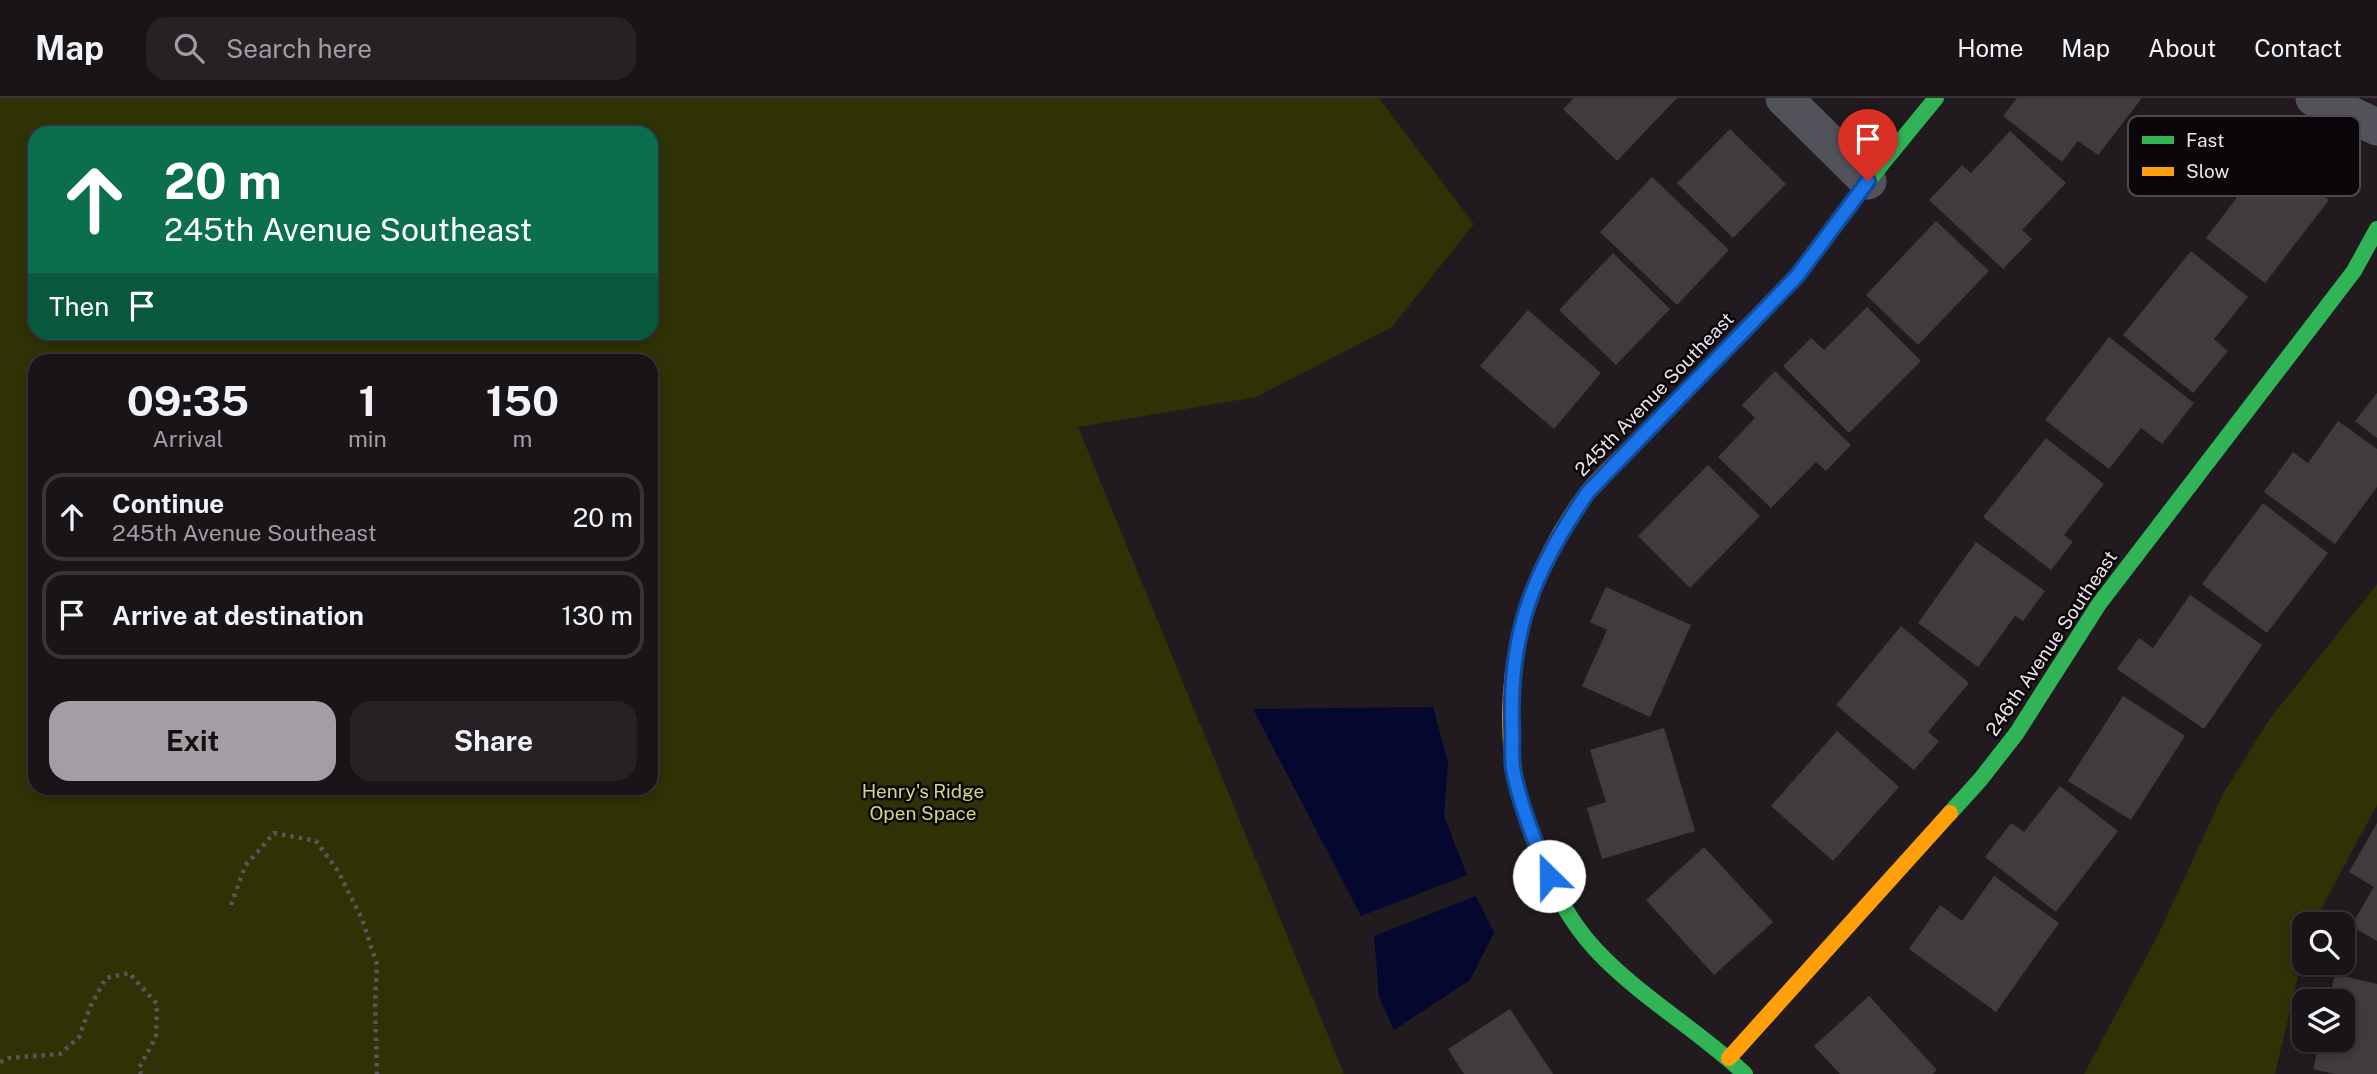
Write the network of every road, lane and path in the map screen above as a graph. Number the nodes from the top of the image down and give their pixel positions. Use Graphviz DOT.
graph roads {
  1 [pos="1784,98"];
  2 [pos="1936,98"];
  3 [pos="2314,98"];
  4 [pos="2353,116"];
  5 [pos="2360,119"];
  6 [pos="2377,127"];
  7 [pos="1868,181"];
  8 [pos="2377,229"];
  9 [pos="232,905"];
  10 [pos="1729,1058"];
  11 [pos="0,1062"];
  12 [pos="141,1074"];
  13 [pos="377,1074"];
  14 [pos="1745,1074"];
  1 -- 7 [label="street"];
  2 -- 7 [label="street, 245th Avenue Southeast"];
  3 -- 4 [label="street"];
  5 -- 6 [label="street"];
  7 -- 10 [label="street, 245th Avenue Southeast"];
  8 -- 10 [label="street, 246th Avenue Southeast"];
  9 -- 13 [label="path"];
  10 -- 14 [label="street, 245th Avenue Southeast"];
  11 -- 12 [label="path"];
}
